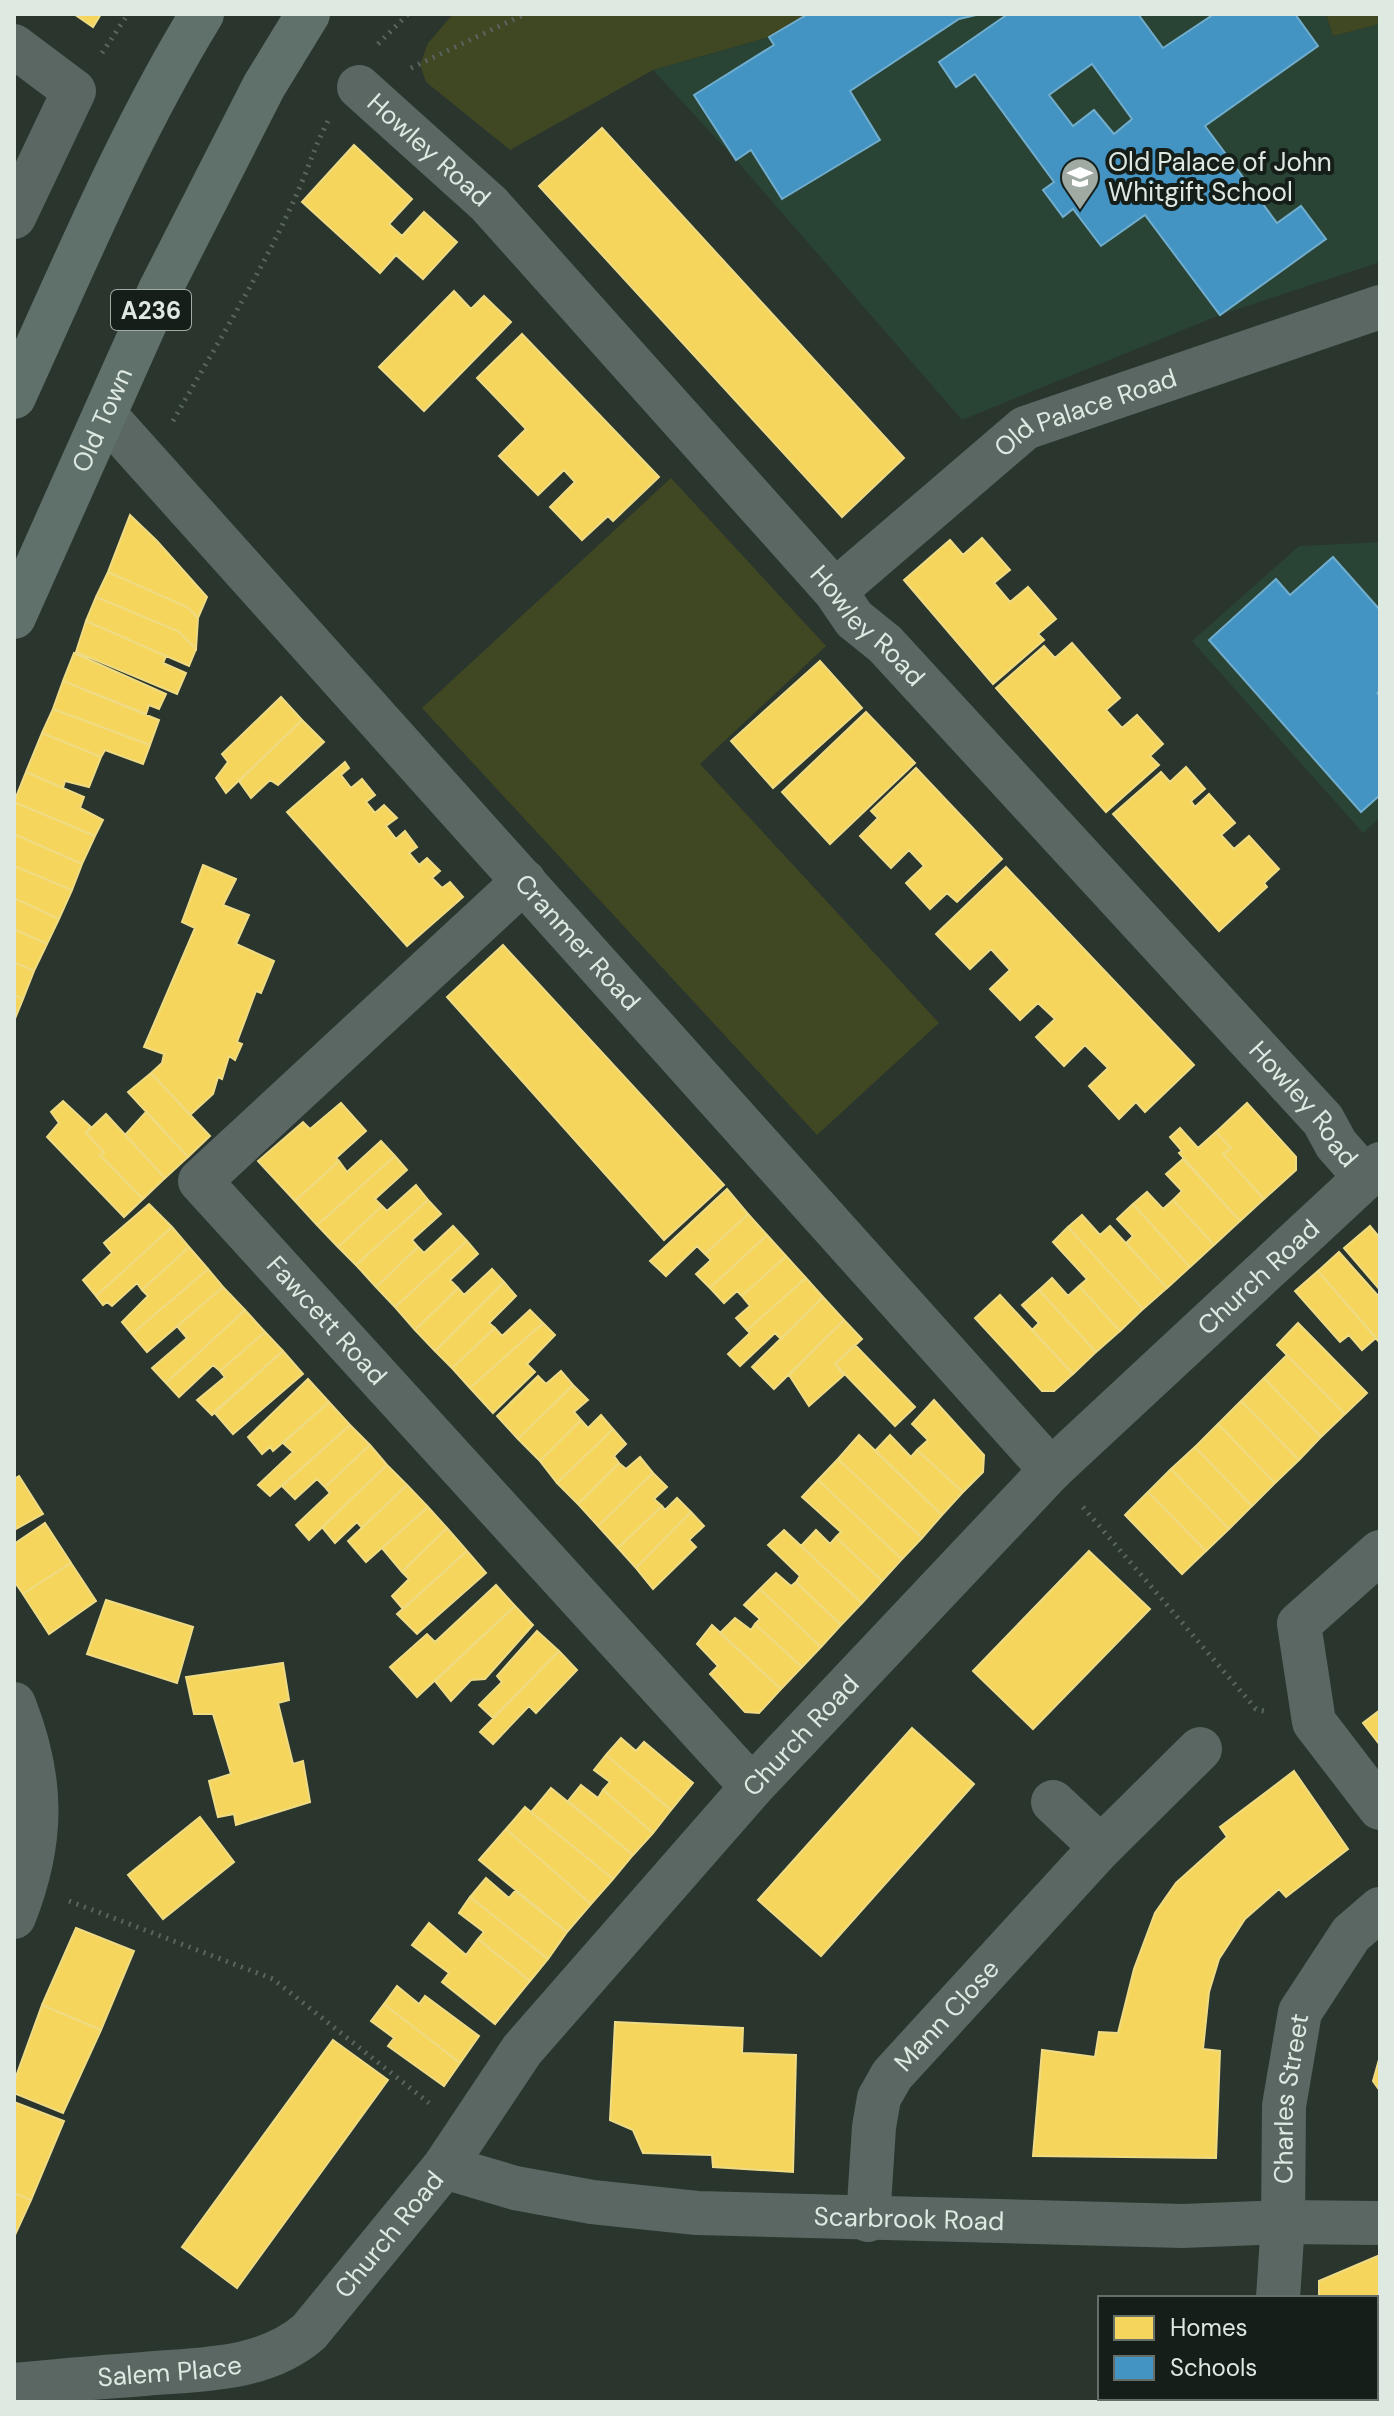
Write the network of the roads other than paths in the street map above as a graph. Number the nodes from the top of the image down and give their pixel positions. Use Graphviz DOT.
graph roads {
  1 [pos="202,14"];
  2 [pos="308,14"];
  3 [pos="14,46"];
  4 [pos="359,87"];
  5 [pos="14,217"];
  6 [pos="1380,307"];
  7 [pos="14,397"];
  8 [pos="105,415"];
  9 [pos="835,591"];
  10 [pos="14,617"];
  11 [pos="524,881"];
  12 [pos="1372,1170"];
  13 [pos="1051,1470"];
  14 [pos="1380,1552"];
  15 [pos="14,1704"];
  16 [pos="1200,1749"];
  17 [pos="752,1787"];
  18 [pos="1053,1802"];
  19 [pos="1380,1808"];
  20 [pos="1101,1847"];
  21 [pos="20,1901"];
  22 [pos="1380,1909"];
  23 [pos="454,2149"];
  24 [pos="868,2220"];
  25 [pos="1283,2222"];
  26 [pos="1380,2223"];
  27 [pos="1278,2296"];
  28 [pos="276,2354"];
  29 [pos="14,2385"];
  1 -- 7 [label="main road"];
  2 -- 8 [label="main road, Old Town / A236"];
  3 -- 5 [label="street"];
  4 -- 9 [label="street, Howley Road"];
  6 -- 9 [label="street, Old Palace Road"];
  8 -- 10 [label="main road, Old Town / A236"];
  8 -- 11 [label="street, Cranmer Road"];
  9 -- 12 [label="street, Howley Road"];
  11 -- 13 [label="street, Cranmer Road"];
  11 -- 17 [label="street, Fawcett Road"];
  12 -- 13 [label="street, Church Road"];
  13 -- 17 [label="street, Church Road"];
  14 -- 19 [label="street"];
  15 -- 21 [label="street"];
  16 -- 20 [label="street, Mann Close"];
  17 -- 23 [label="street, Church Road"];
  18 -- 20 [label="street"];
  20 -- 24 [label="street, Mann Close"];
  22 -- 25 [label="street, Charles Street"];
  23 -- 24 [label="street, Scarbrook Road"];
  23 -- 28 [label="street, Church Road"];
  24 -- 25 [label="street, Scarbrook Road"];
  25 -- 26 [label="street, Scarbrook Road"];
  25 -- 27 [label="street, Charles Street"];
  28 -- 29 [label="street, Salem Place"];
}
